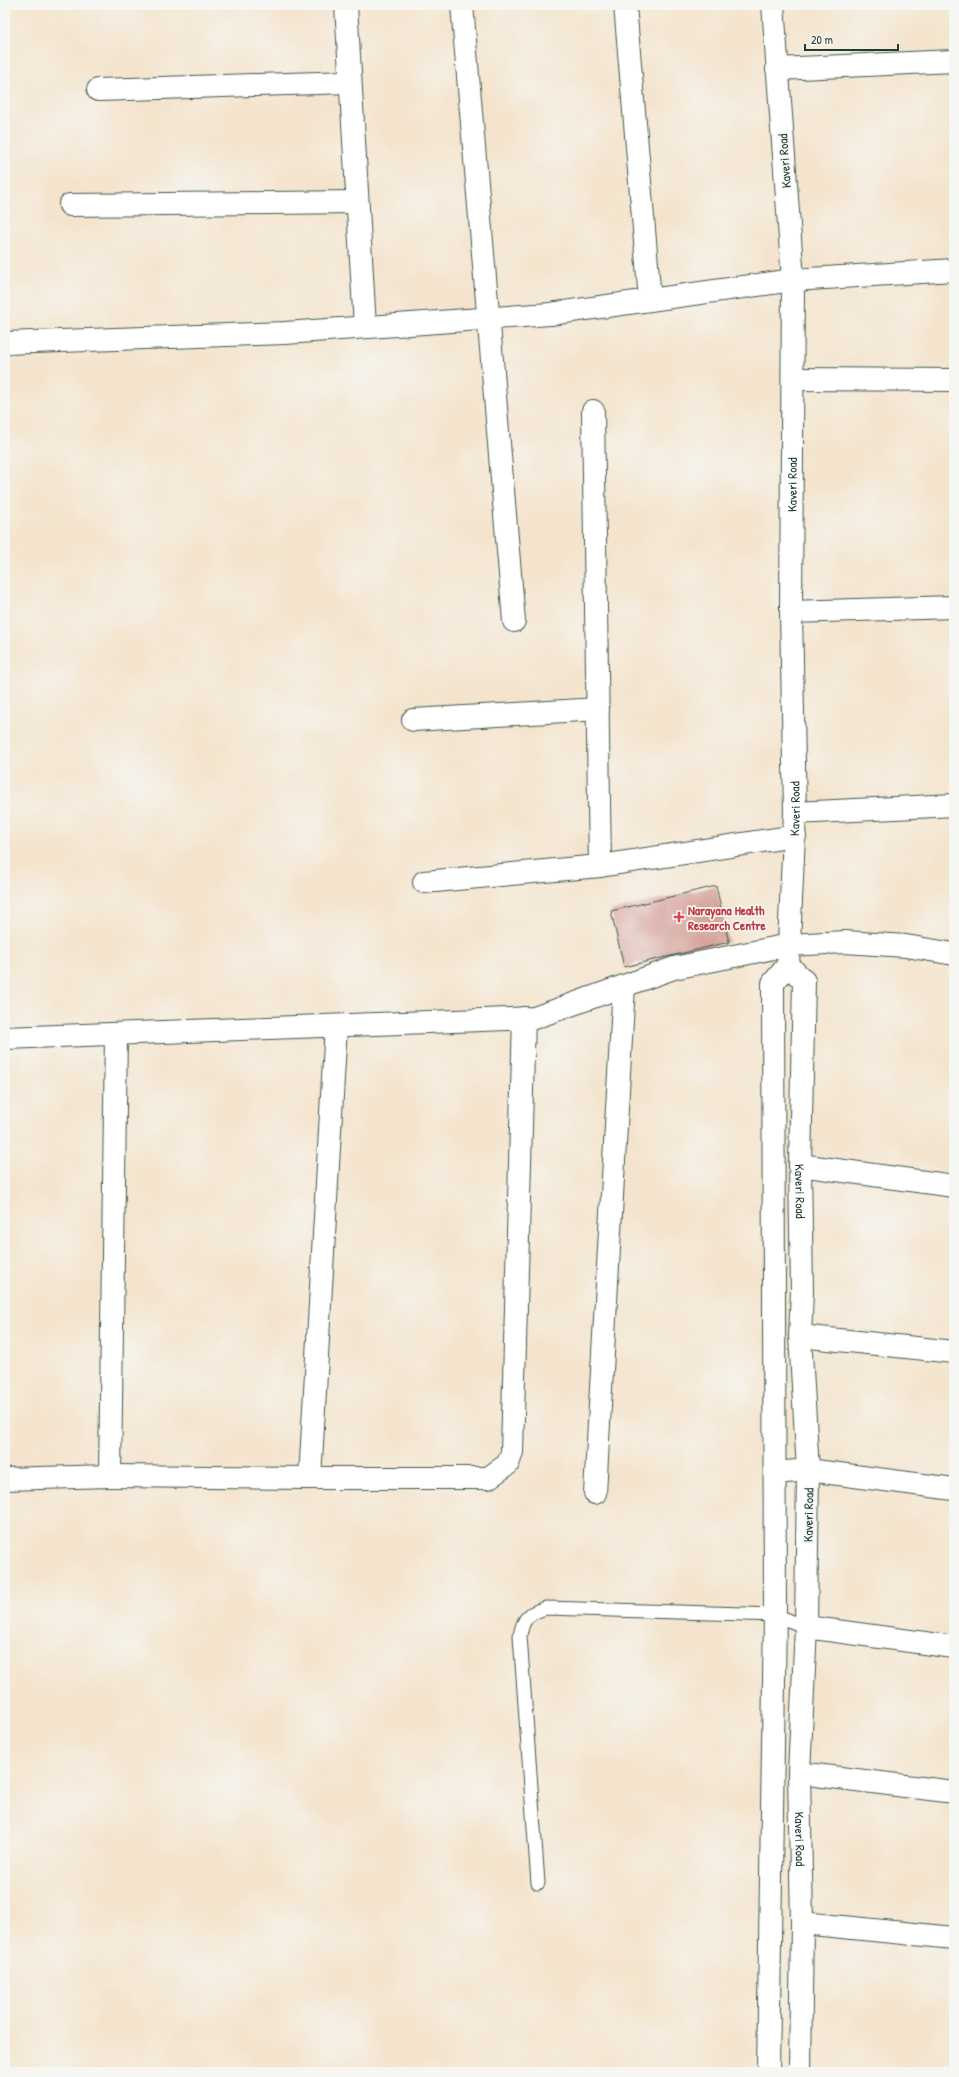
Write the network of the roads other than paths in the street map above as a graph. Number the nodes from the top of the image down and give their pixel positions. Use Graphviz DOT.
graph roads {
  1 [pos="346,5"];
  2 [pos="462,5"];
  3 [pos="625,5"];
  4 [pos="773,5"];
  5 [pos="954,61"];
  6 [pos="777,69"];
  7 [pos="350,82"];
  8 [pos="98,90"];
  9 [pos="357,202"];
  10 [pos="70,205"];
  11 [pos="954,270"];
  12 [pos="793,280"];
  13 [pos="650,300"];
  14 [pos="489,318"];
  15 [pos="365,327"];
  16 [pos="5,344"];
  17 [pos="794,379"];
  18 [pos="954,380"];
  19 [pos="594,411"];
  20 [pos="954,607"];
  21 [pos="791,612"];
  22 [pos="514,621"];
  23 [pos="598,709"];
  24 [pos="413,720"];
  25 [pos="954,805"];
  26 [pos="795,813"];
  27 [pos="795,836"];
  28 [pos="600,866"];
  29 [pos="424,882"];
  30 [pos="954,954"];
  31 [pos="789,955"];
  32 [pos="624,986"];
  33 [pos="524,1018"];
  34 [pos="336,1026"];
  35 [pos="116,1034"];
  36 [pos="5,1038"];
  37 [pos="800,1165"];
  38 [pos="954,1186"];
  39 [pos="800,1336"];
  40 [pos="954,1352"];
  41 [pos="808,1470"];
  42 [pos="775,1473"];
  43 [pos="110,1476"];
  44 [pos="310,1478"];
  45 [pos="5,1479"];
  46 [pos="954,1489"];
  47 [pos="596,1494"];
  48 [pos="775,1615"];
  49 [pos="806,1627"];
  50 [pos="954,1647"];
  51 [pos="799,1773"];
  52 [pos="954,1792"];
  53 [pos="538,1883"];
  54 [pos="802,1923"];
  55 [pos="954,1938"];
  56 [pos="768,2072"];
  57 [pos="800,2072"];
  1 -- 7 [label="street"];
  2 -- 14 [label="street"];
  3 -- 13 [label="street"];
  4 -- 6 [label="street, Kaveri Road"];
  5 -- 6 [label="street"];
  6 -- 12 [label="street, Kaveri Road"];
  7 -- 8 [label="street"];
  7 -- 9 [label="street"];
  9 -- 10 [label="street"];
  9 -- 15 [label="street"];
  11 -- 12 [label="street"];
  12 -- 13 [label="street"];
  12 -- 17 [label="street, Kaveri Road"];
  13 -- 14 [label="street"];
  14 -- 15 [label="street"];
  14 -- 22 [label="street"];
  15 -- 16 [label="street"];
  17 -- 18 [label="street"];
  17 -- 21 [label="street, Kaveri Road"];
  19 -- 23 [label="street"];
  20 -- 21 [label="street"];
  21 -- 26 [label="street, Kaveri Road"];
  23 -- 24 [label="street"];
  23 -- 28 [label="street"];
  25 -- 26 [label="street"];
  26 -- 27 [label="street, Kaveri Road"];
  27 -- 28 [label="street"];
  27 -- 31 [label="street, Kaveri Road"];
  28 -- 29 [label="street"];
  30 -- 31 [label="street"];
  31 -- 32 [label="street"];
  31 -- 37 [label="street, Kaveri Road"];
  31 -- 42 [label="street, Kaveri Road"];
  32 -- 33 [label="street"];
  32 -- 47 [label="street"];
  33 -- 34 [label="street"];
  33 -- 44 [label="street"];
  34 -- 35 [label="street"];
  34 -- 44 [label="street"];
  35 -- 36 [label="street"];
  35 -- 43 [label="street"];
  37 -- 38 [label="street"];
  37 -- 39 [label="street, Kaveri Road"];
  39 -- 40 [label="street"];
  39 -- 41 [label="street, Kaveri Road"];
  41 -- 42 [label="street"];
  41 -- 46 [label="street"];
  41 -- 49 [label="street, Kaveri Road"];
  42 -- 48 [label="street, Kaveri Road"];
  43 -- 44 [label="street"];
  43 -- 45 [label="street"];
  48 -- 49 [label="lane"];
  48 -- 53 [label="lane"];
  48 -- 56 [label="street, Kaveri Road"];
  49 -- 50 [label="street"];
  49 -- 51 [label="street, Kaveri Road"];
  51 -- 52 [label="street"];
  51 -- 54 [label="street, Kaveri Road"];
  54 -- 55 [label="street"];
  54 -- 57 [label="street, Kaveri Road"];
}
